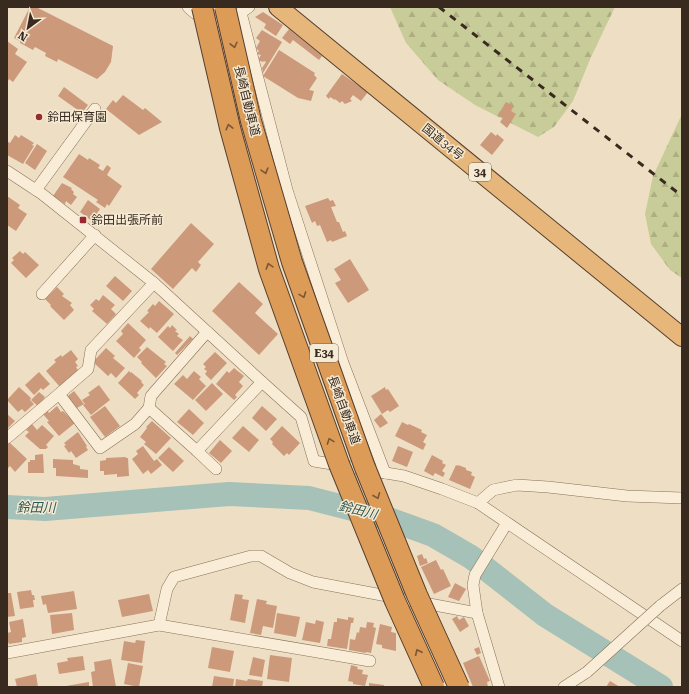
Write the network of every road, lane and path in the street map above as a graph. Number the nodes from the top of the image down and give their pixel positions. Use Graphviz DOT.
graph roads {
  1 [pos="188,7"];
  2 [pos="202,7"];
  3 [pos="278,7"];
  4 [pos="238,9"];
  5 [pos="95,109"];
  6 [pos="7,171"];
  7 [pos="36,190"];
  8 [pos="95,235"];
  9 [pos="154,283"];
  10 [pos="42,294"];
  11 [pos="207,332"];
  12 [pos="682,337"];
  13 [pos="262,382"];
  14 [pos="59,394"];
  15 [pos="149,408"];
  16 [pos="7,438"];
  17 [pos="197,451"];
  18 [pos="216,470"];
  19 [pos="385,473"];
  20 [pos="682,498"];
  21 [pos="478,503"];
  22 [pos="507,523"];
  23 [pos="682,589"];
  24 [pos="477,613"];
  25 [pos="159,625"];
  26 [pos="682,641"];
  27 [pos="7,653"];
  28 [pos="370,661"];
  29 [pos="434,687"];
  30 [pos="459,687"];
  31 [pos="499,687"];
  32 [pos="564,687"];
  1 -- 4 [label="street"];
  29 -- 2 [label="highway, 長崎自動車道 / E34, one-way, bridge"];
  3 -- 12 [label="highway, 国道34号 / 34"];
  4 -- 19 [label="street"];
  4 -- 30 [label="highway, 長崎自動車道 / E34, one-way, bridge"];
  5 -- 7 [label="street"];
  6 -- 7 [label="street"];
  7 -- 8 [label="street"];
  8 -- 9 [label="street"];
  8 -- 10 [label="street"];
  9 -- 11 [label="street"];
  9 -- 14 [label="street"];
  11 -- 13 [label="street"];
  11 -- 15 [label="street"];
  13 -- 17 [label="street"];
  13 -- 19 [label="street"];
  14 -- 15 [label="street"];
  14 -- 16 [label="street"];
  15 -- 17 [label="street"];
  17 -- 18 [label="street"];
  19 -- 21 [label="street"];
  20 -- 21 [label="street"];
  21 -- 22 [label="street"];
  22 -- 24 [label="street"];
  22 -- 26 [label="street"];
  23 -- 32 [label="street, bridge"];
  24 -- 25 [label="street"];
  24 -- 31 [label="street"];
  25 -- 27 [label="street"];
  25 -- 28 [label="street"];
}
